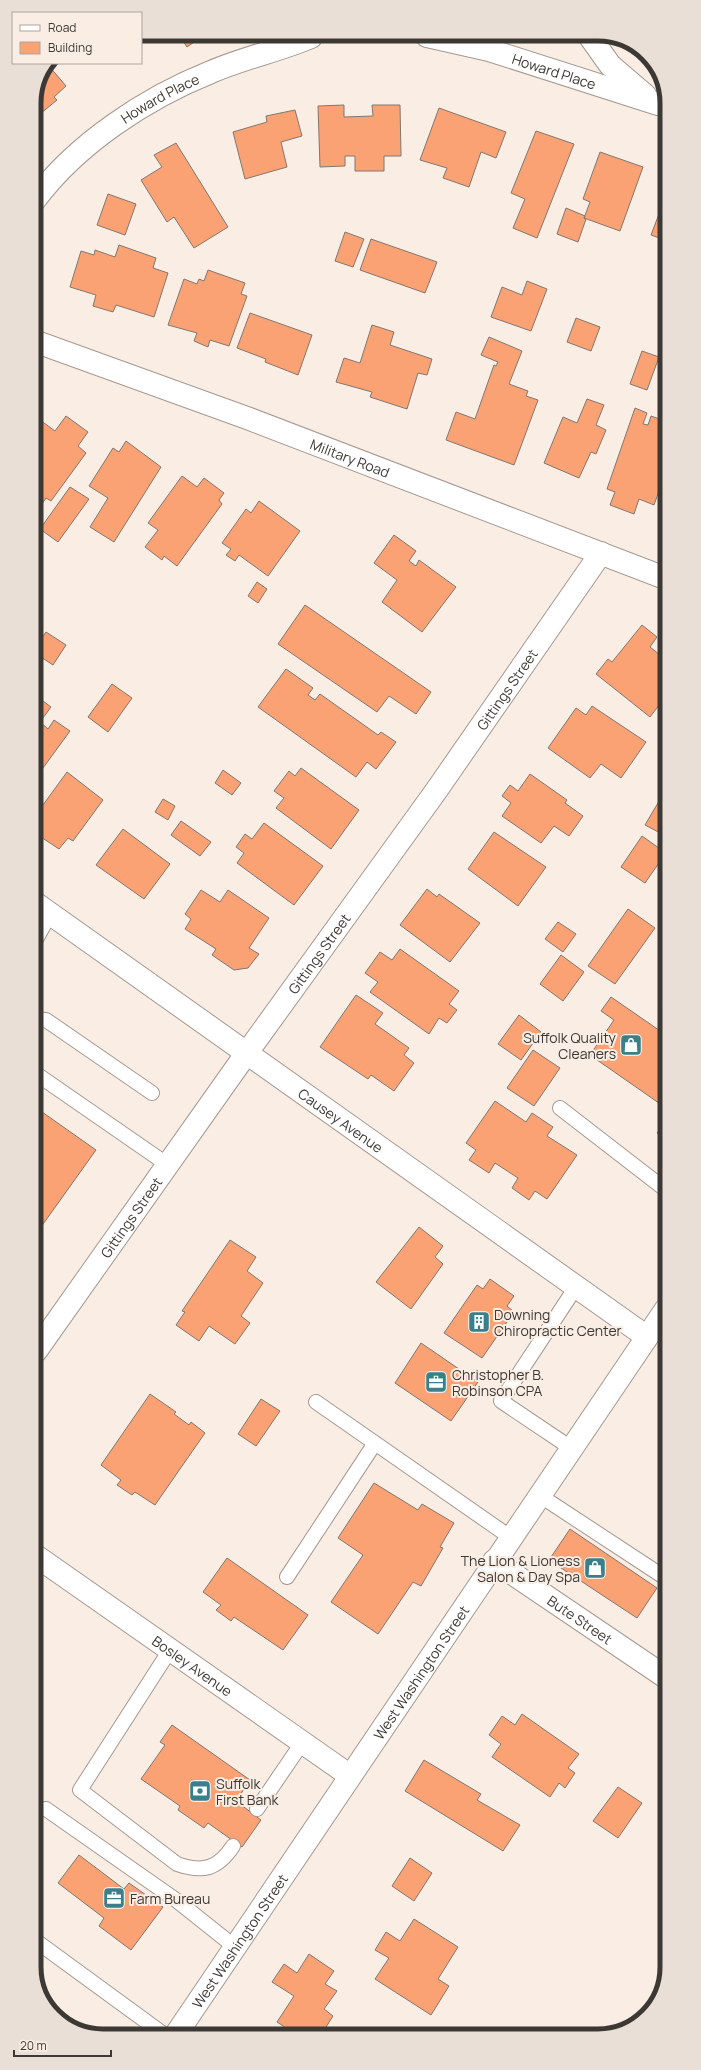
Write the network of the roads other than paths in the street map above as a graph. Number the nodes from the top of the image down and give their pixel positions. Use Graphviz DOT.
graph roads {
  1 [pos="302,41"];
  2 [pos="449,41"];
  3 [pos="593,41"];
  4 [pos="660,105"];
  5 [pos="660,106"];
  6 [pos="41,193"];
  7 [pos="41,344"];
  8 [pos="601,553"];
  9 [pos="660,576"];
  10 [pos="43,908"];
  11 [pos="41,1020"];
  12 [pos="246,1054"];
  13 [pos="41,1077"];
  14 [pos="152,1093"];
  15 [pos="560,1108"];
  16 [pos="168,1165"];
  17 [pos="660,1185"];
  18 [pos="576,1287"];
  19 [pos="660,1318"];
  20 [pos="647,1337"];
  21 [pos="41,1344"];
  22 [pos="316,1402"];
  23 [pos="375,1443"];
  24 [pos="571,1448"];
  25 [pos="539,1495"];
  26 [pos="510,1537"];
  27 [pos="41,1560"];
  28 [pos="494,1561"];
  29 [pos="660,1575"];
  30 [pos="287,1578"];
  31 [pos="170,1650"];
  32 [pos="660,1673"];
  33 [pos="302,1743"];
  34 [pos="350,1775"];
  35 [pos="46,1809"];
  36 [pos="257,1809"];
  37 [pos="232,1846"];
  38 [pos="41,1945"];
  39 [pos="235,1947"];
  40 [pos="156,2029"];
  41 [pos="180,2029"];
  1 -- 6 [label="street, Howard Place"];
  2 -- 5 [label="street, Howard Place"];
  3 -- 4 [label="street"];
  7 -- 8 [label="street, Military Road"];
  8 -- 9 [label="street, Military Road"];
  8 -- 12 [label="street, Gittings Street"];
  10 -- 12 [label="street, Causey Avenue"];
  11 -- 14 [label="lane"];
  12 -- 16 [label="street, Gittings Street"];
  12 -- 18 [label="street, Causey Avenue"];
  13 -- 16 [label="lane"];
  15 -- 17 [label="lane"];
  16 -- 21 [label="street, Gittings Street"];
  18 -- 20 [label="street, Causey Avenue"];
  18 -- 24 [label="lane"];
  19 -- 20 [label="street, West Washington Street"];
  20 -- 24 [label="street, West Washington Street"];
  22 -- 23 [label="lane"];
  23 -- 26 [label="lane"];
  23 -- 30 [label="lane"];
  24 -- 25 [label="street, West Washington Street"];
  25 -- 26 [label="street, West Washington Street"];
  25 -- 29 [label="lane"];
  26 -- 28 [label="street, West Washington Street"];
  27 -- 31 [label="street, Bosley Avenue"];
  28 -- 32 [label="street, Bute Street"];
  28 -- 34 [label="street, West Washington Street"];
  31 -- 33 [label="street, Bosley Avenue"];
  31 -- 37 [label="lane"];
  33 -- 34 [label="street, Bosley Avenue"];
  33 -- 36 [label="lane"];
  34 -- 39 [label="street, West Washington Street"];
  35 -- 39 [label="lane"];
  38 -- 40 [label="lane"];
  39 -- 41 [label="street, West Washington Street"];
}
